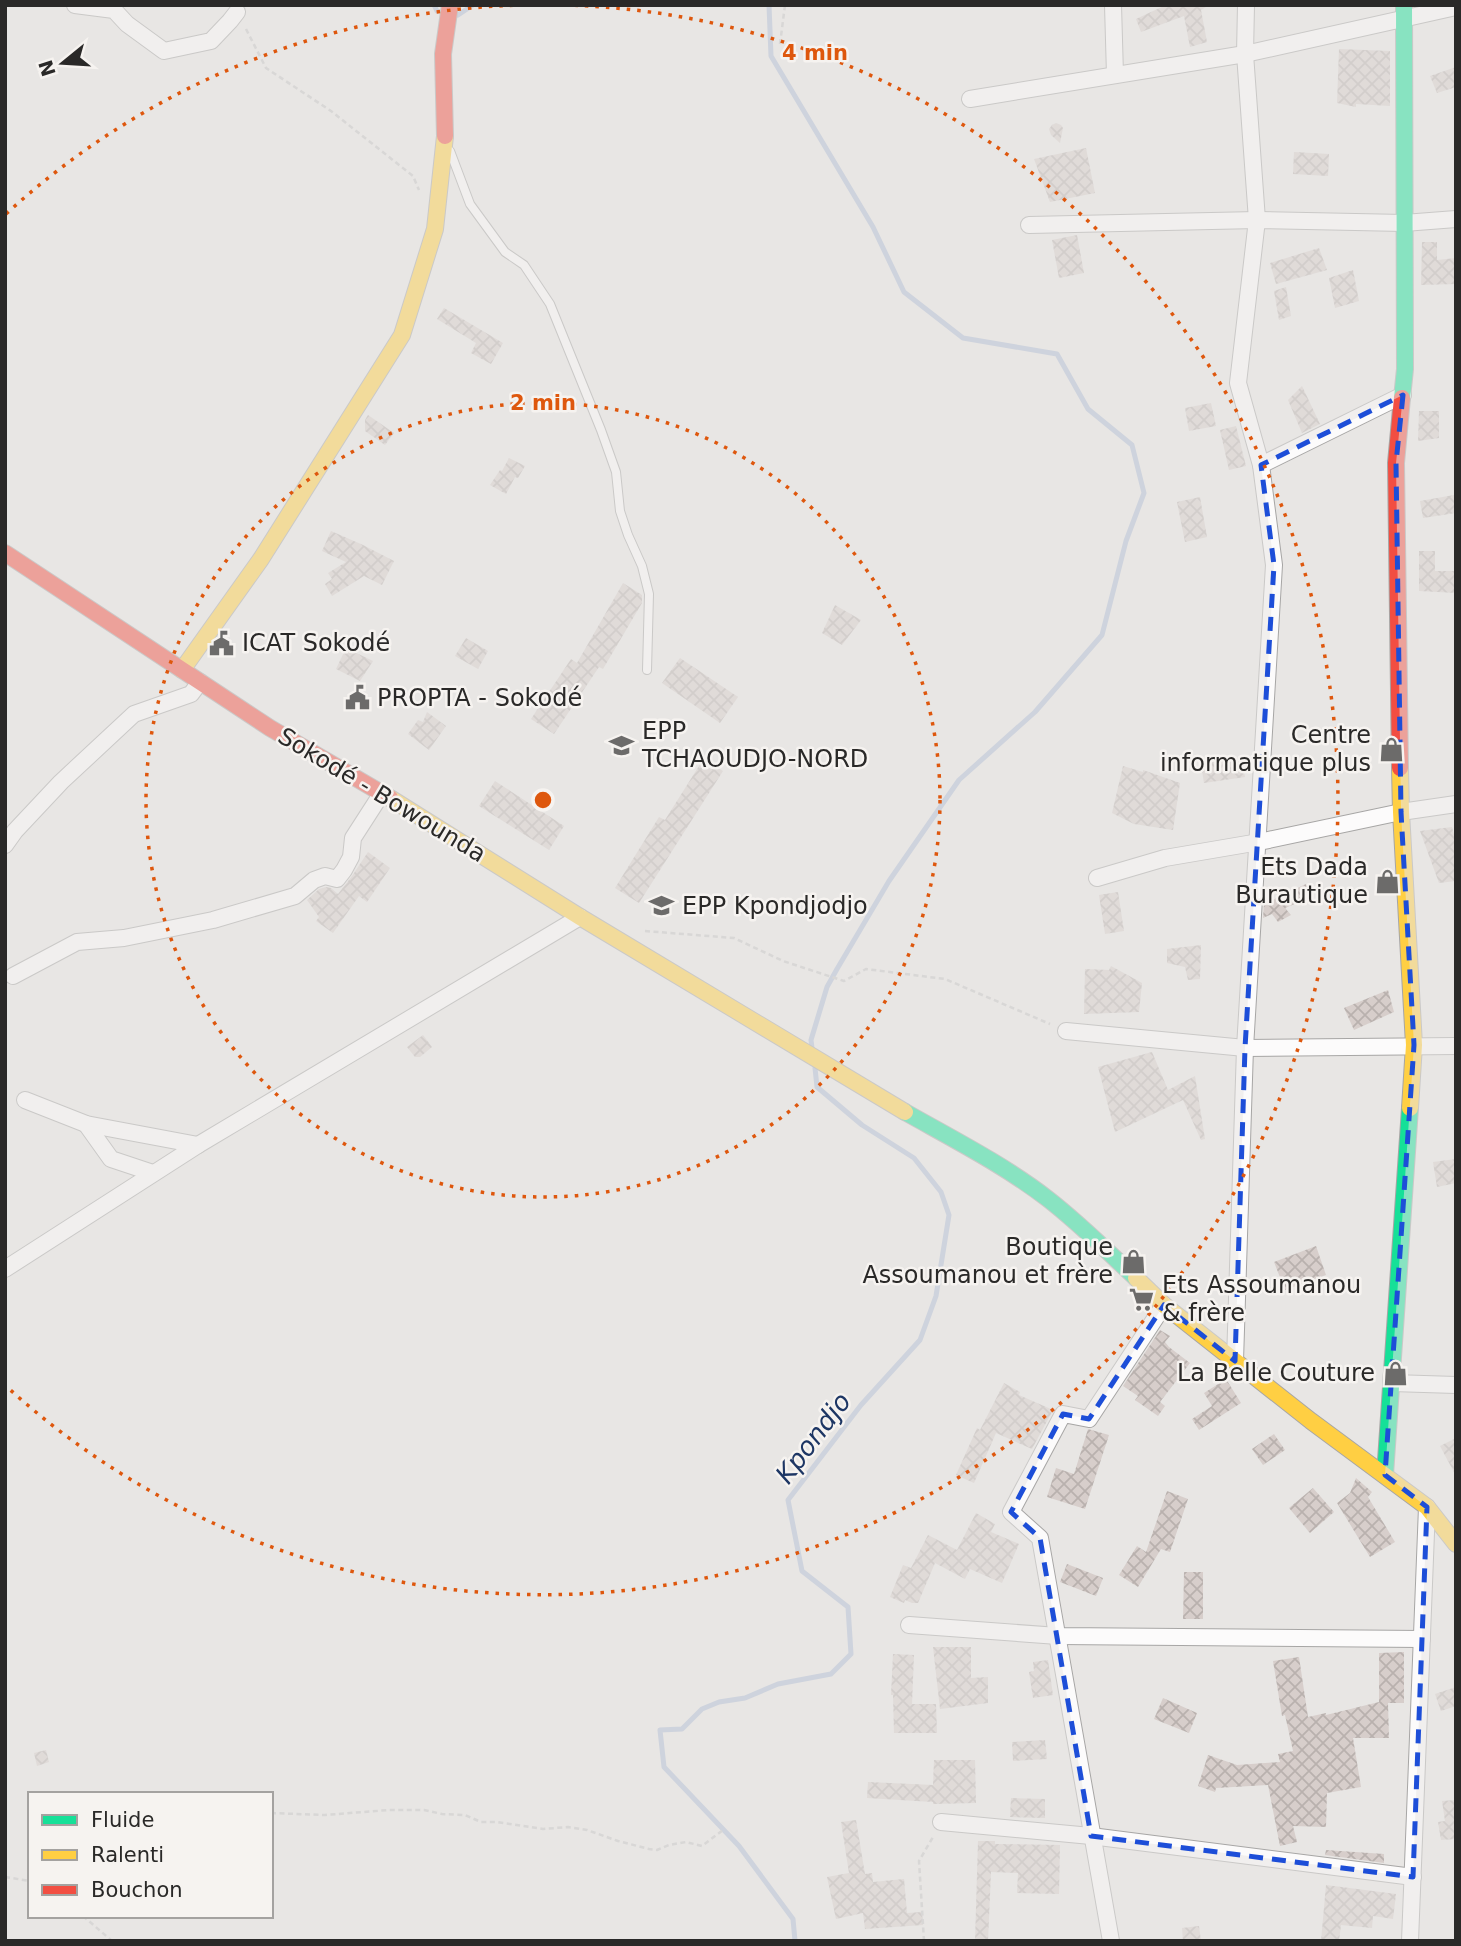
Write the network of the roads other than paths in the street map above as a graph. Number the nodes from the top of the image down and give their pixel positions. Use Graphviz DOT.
graph roads {
  1 [pos="75,5"];
  2 [pos="1113,5"];
  3 [pos="1246,5"];
  4 [pos="1456,7"];
  5 [pos="450,11"];
  6 [pos="237,12"];
  7 [pos="1404,12"];
  8 [pos="1245,54"];
  9 [pos="1115,75"];
  10 [pos="970,99"];
  11 [pos="445,138"];
  12 [pos="1456,219"];
  13 [pos="1257,220"];
  14 [pos="1404,223"];
  15 [pos="1029,225"];
  16 [pos="1402,395"];
  17 [pos="1261,465"];
  18 [pos="5,553"];
  19 [pos="182,670"];
  20 [pos="647,670"];
  21 [pos="200,682"];
  22 [pos="382,793"];
  23 [pos="1456,804"];
  24 [pos="1401,813"];
  25 [pos="1259,842"];
  26 [pos="5,845"];
  27 [pos="1097,878"];
  28 [pos="580,917"];
  29 [pos="13,976"];
  30 [pos="1066,1031"];
  31 [pos="1414,1045"];
  32 [pos="1456,1046"];
  33 [pos="1245,1048"];
  34 [pos="25,1100"];
  35 [pos="86,1124"];
  36 [pos="198,1145"];
  37 [pos="153,1173"];
  38 [pos="5,1269"];
  39 [pos="1164,1305"];
  40 [pos="1235,1361"];
  41 [pos="1392,1383"];
  42 [pos="1456,1385"];
  43 [pos="1385,1475"];
  44 [pos="1427,1507"];
  45 [pos="1456,1544"];
  46 [pos="909,1625"];
  47 [pos="1058,1636"];
  48 [pos="1422,1639"];
  49 [pos="941,1822"];
  50 [pos="1091,1836"];
  51 [pos="1413,1877"];
  52 [pos="1111,1941"];
  53 [pos="1410,1941"];
  1 -- 6 [label="street"];
  2 -- 9 [label="street"];
  3 -- 8 [label="street"];
  4 -- 7 [label="street"];
  5 -- 11 [label="street"];
  7 -- 8 [label="street"];
  7 -- 14 [label="street"];
  8 -- 9 [label="street"];
  8 -- 13 [label="street"];
  9 -- 10 [label="street"];
  11 -- 19 [label="street"];
  11 -- 20 [label="lane"];
  12 -- 14 [label="street"];
  13 -- 14 [label="street"];
  13 -- 15 [label="street"];
  13 -- 17 [label="street"];
  14 -- 16 [label="street"];
  16 -- 17 [label="street"];
  16 -- 24 [label="street"];
  17 -- 25 [label="street"];
  18 -- 19 [label="street, Sokodé - Bowounda"];
  19 -- 21 [label="street, Sokodé - Bowounda"];
  21 -- 22 [label="street, Sokodé - Bowounda"];
  21 -- 26 [label="street"];
  22 -- 28 [label="street, Sokodé - Bowounda"];
  22 -- 29 [label="street"];
  23 -- 24 [label="street"];
  24 -- 25 [label="street"];
  24 -- 31 [label="street"];
  25 -- 27 [label="street"];
  25 -- 33 [label="street"];
  28 -- 36 [label="street"];
  28 -- 39 [label="street, Sokodé - Bowounda"];
  30 -- 33 [label="street"];
  31 -- 32 [label="street"];
  31 -- 33 [label="street"];
  31 -- 41 [label="street"];
  33 -- 40 [label="street"];
  34 -- 35 [label="street"];
  35 -- 36 [label="street"];
  35 -- 37 [label="street"];
  36 -- 37 [label="street"];
  37 -- 38 [label="street"];
  39 -- 40 [label="street, Sokodé - Bowounda"];
  39 -- 47 [label="street"];
  40 -- 43 [label="street, Sokodé - Bowounda"];
  41 -- 42 [label="street"];
  41 -- 43 [label="street"];
  43 -- 44 [label="street, Sokodé - Bowounda"];
  44 -- 45 [label="street, Sokodé - Bowounda"];
  44 -- 48 [label="street"];
  46 -- 47 [label="street"];
  47 -- 48 [label="street"];
  47 -- 50 [label="street"];
  48 -- 51 [label="street"];
  49 -- 50 [label="street"];
  50 -- 51 [label="street"];
  50 -- 52 [label="street"];
  51 -- 53 [label="street"];
}
